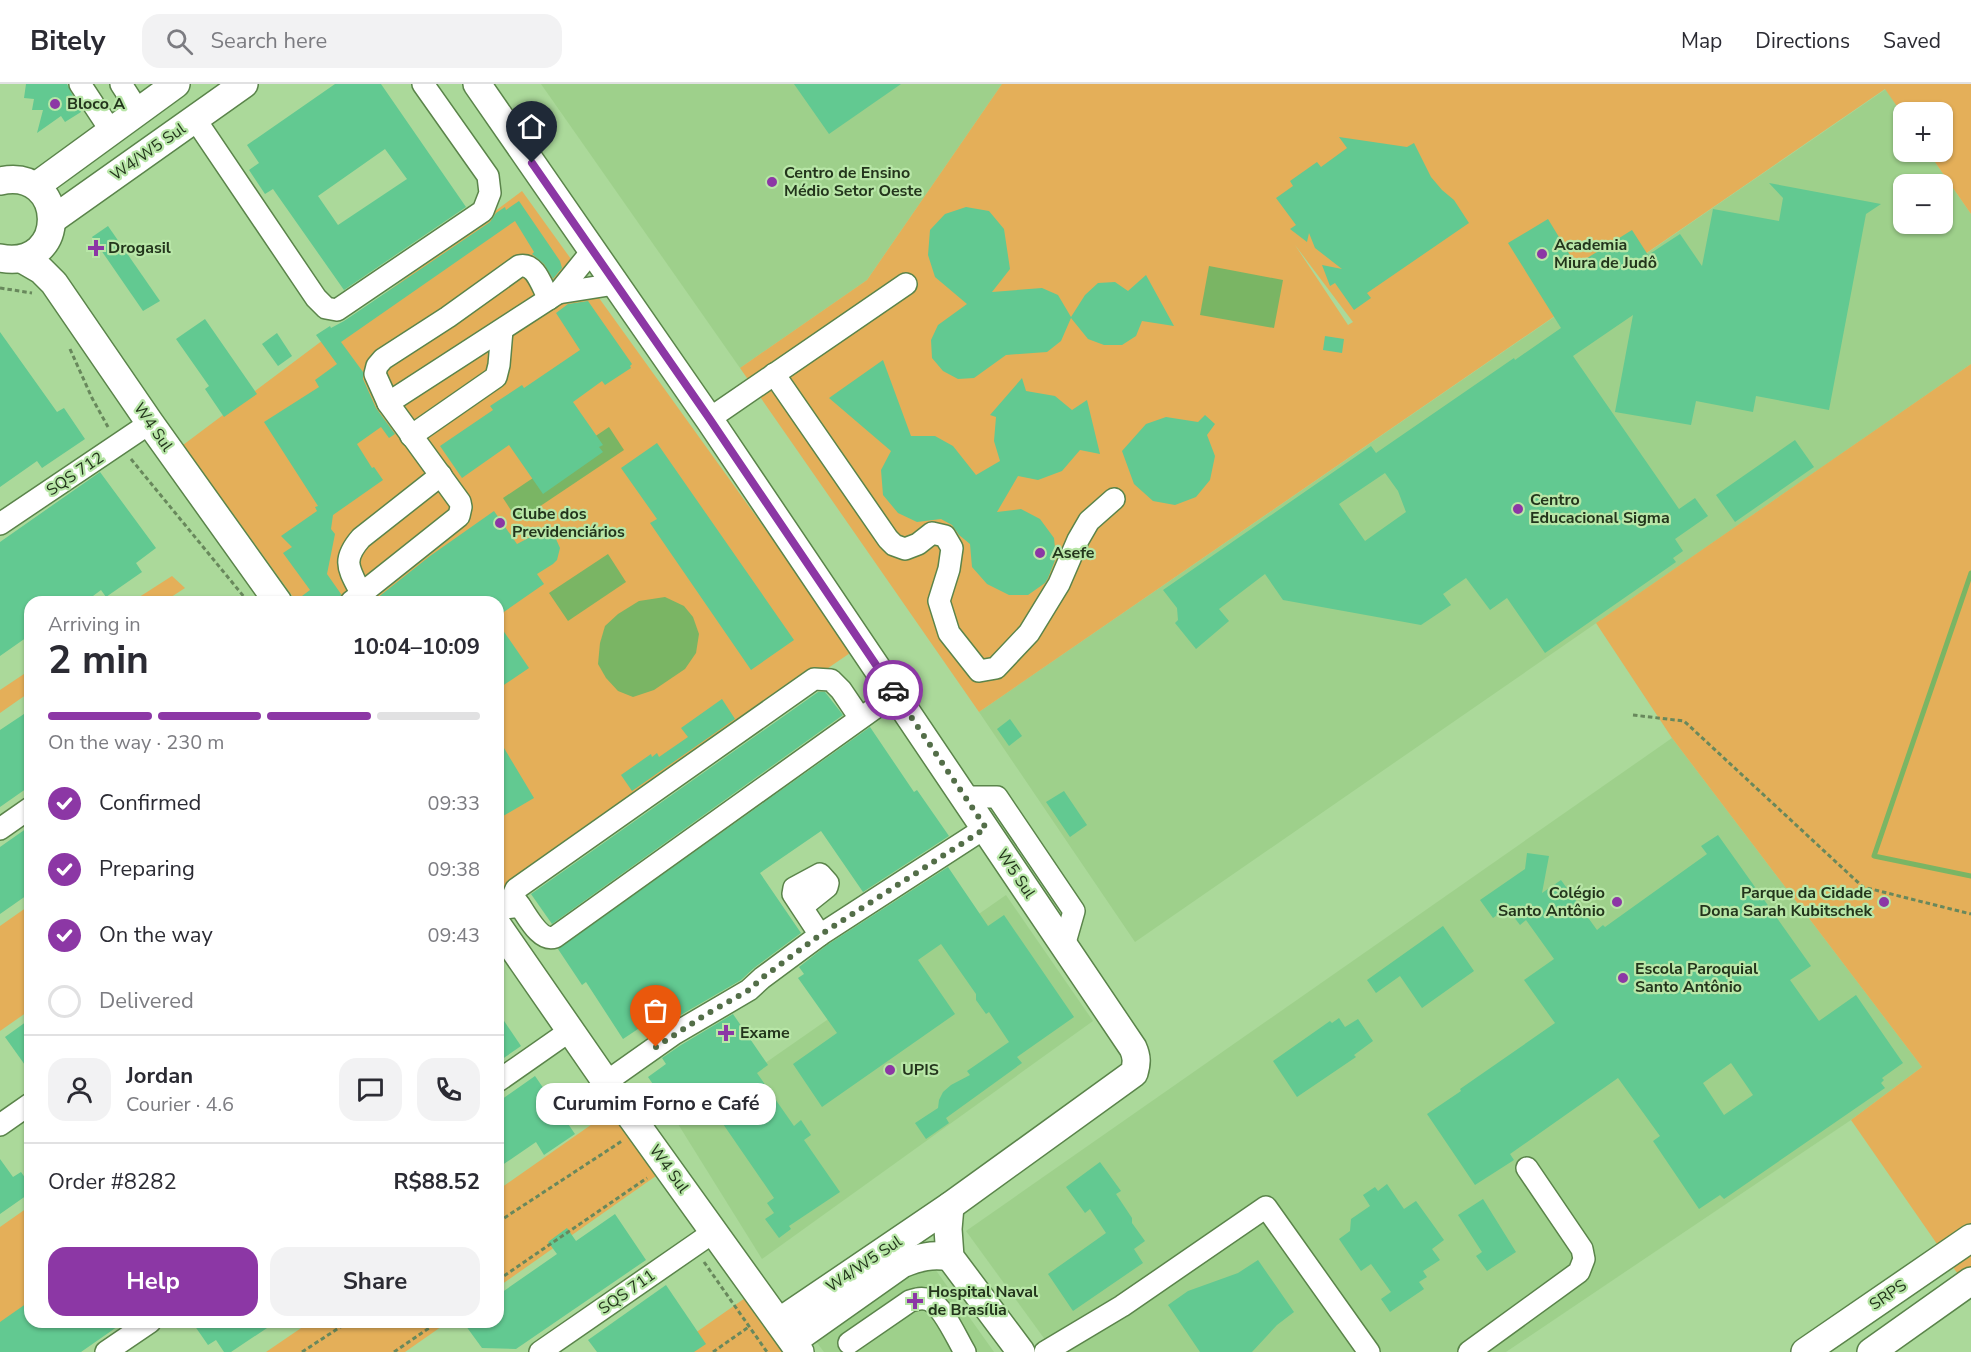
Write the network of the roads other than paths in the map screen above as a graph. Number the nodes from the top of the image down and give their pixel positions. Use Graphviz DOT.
graph roads {
  1 [pos="80,84"];
  2 [pos="121,84"];
  3 [pos="177,84"];
  4 [pos="244,84"];
  5 [pos="423,84"];
  6 [pos="477,84"];
  7 [pos="486,84"];
  8 [pos="495,111"];
  9 [pos="139,112"];
  10 [pos="195,119"];
  11 [pos="111,131"];
  12 [pos="0,181"];
  13 [pos="36,186"];
  14 [pos="52,220"];
  15 [pos="592,251"];
  16 [pos="11,259"];
  17 [pos="615,284"];
  18 [pos="906,284"];
  19 [pos="553,296"];
  20 [pos="502,330"];
  21 [pos="774,374"];
  22 [pos="388,403"];
  23 [pos="709,418"];
  24 [pos="150,423"];
  25 [pos="411,436"];
  26 [pos="441,475"];
  27 [pos="1114,499"];
  28 [pos="0,524"];
  29 [pos="274,596"];
  30 [pos="356,596"];
  31 [pos="357,596"];
  32 [pos="896,693"];
  33 [pos="860,718"];
  34 [pos="965,797"];
  35 [pos="24,812"];
  36 [pos="986,828"];
  37 [pos="0,829"];
  38 [pos="520,906"];
  39 [pos="802,908"];
  40 [pos="504,909"];
  41 [pos="504,935"];
  42 [pos="820,935"];
  43 [pos="1064,946"];
  44 [pos="571,1030"];
  45 [pos="504,1077"];
  46 [pos="606,1082"];
  47 [pos="24,1108"];
  48 [pos="0,1125"];
  49 [pos="1527,1168"];
  50 [pos="950,1206"];
  51 [pos="715,1231"];
  52 [pos="1971,1238"];
  53 [pos="950,1257"];
  54 [pos="1971,1281"];
  55 [pos="141,1328"];
  56 [pos="785,1332"];
  57 [pos="849,1343"];
  58 [pos="1067,1346"];
  59 [pos="106,1352"];
  60 [pos="540,1352"];
  61 [pos="965,1352"];
  62 [pos="1021,1352"];
  63 [pos="1046,1352"];
  64 [pos="1369,1352"];
  65 [pos="1469,1352"];
  66 [pos="1805,1352"];
  67 [pos="1871,1352"];
  1 -- 11 [label="street"];
  2 -- 9 [label="street"];
  3 -- 9 [label="main road"];
  4 -- 10 [label="main road, W4/W5 Sul"];
  5 -- 10 [label="street"];
  6 -- 8 [label="main road, W5 Sul"];
  7 -- 8 [label="main road"];
  8 -- 15 [label="main road, W5 Sul"];
  9 -- 11 [label="main road"];
  10 -- 14 [label="main road, W4/W5 Sul"];
  11 -- 13 [label="main road"];
  12 -- 13 [label="main road"];
  13 -- 14 [label="main road"];
  14 -- 16 [label="main road"];
  15 -- 17 [label="main road, W5 Sul"];
  15 -- 19 [label="street"];
  16 -- 24 [label="main road, W4 Sul"];
  17 -- 19 [label="street"];
  17 -- 23 [label="main road, W5 Sul"];
  18 -- 21 [label="street"];
  19 -- 20 [label="street"];
  19 -- 22 [label="street"];
  20 -- 22 [label="street"];
  20 -- 25 [label="street"];
  21 -- 23 [label="street"];
  21 -- 27 [label="street"];
  22 -- 25 [label="street"];
  23 -- 32 [label="main road, W5 Sul"];
  24 -- 28 [label="street, SQS 712"];
  24 -- 29 [label="main road, W4 Sul"];
  25 -- 26 [label="street"];
  26 -- 30 [label="street"];
  26 -- 31 [label="street"];
  32 -- 33 [label="street"];
  32 -- 34 [label="main road, W5 Sul"];
  33 -- 38 [label="street"];
  33 -- 38 [label="street"];
  34 -- 36 [label="main road, W5 Sul"];
  34 -- 43 [label="street"];
  35 -- 37 [label="street"];
  36 -- 42 [label="street"];
  36 -- 43 [label="main road, W5 Sul"];
  38 -- 40 [label="street"];
  39 -- 42 [label="street"];
  41 -- 44 [label="main road, W4 Sul"];
  42 -- 46 [label="street"];
  43 -- 50 [label="main road, W5 Sul"];
  44 -- 45 [label="street"];
  44 -- 46 [label="main road, W4 Sul"];
  46 -- 51 [label="main road, W4 Sul"];
  47 -- 48 [label="street"];
  49 -- 65 [label="street"];
  50 -- 53 [label="main road"];
  50 -- 56 [label="main road, W4/W5 Sul"];
  51 -- 56 [label="main road, W4 Sul"];
  51 -- 60 [label="street, SQS 711"];
  52 -- 66 [label="main road, SRPS"];
  53 -- 56 [label="main road, W4/W5 Sul"];
  53 -- 62 [label="main road"];
  54 -- 67 [label="main road"];
  55 -- 59 [label="street"];
  57 -- 61 [label="street"];
  58 -- 63 [label="street"];
  58 -- 64 [label="street"];
}
